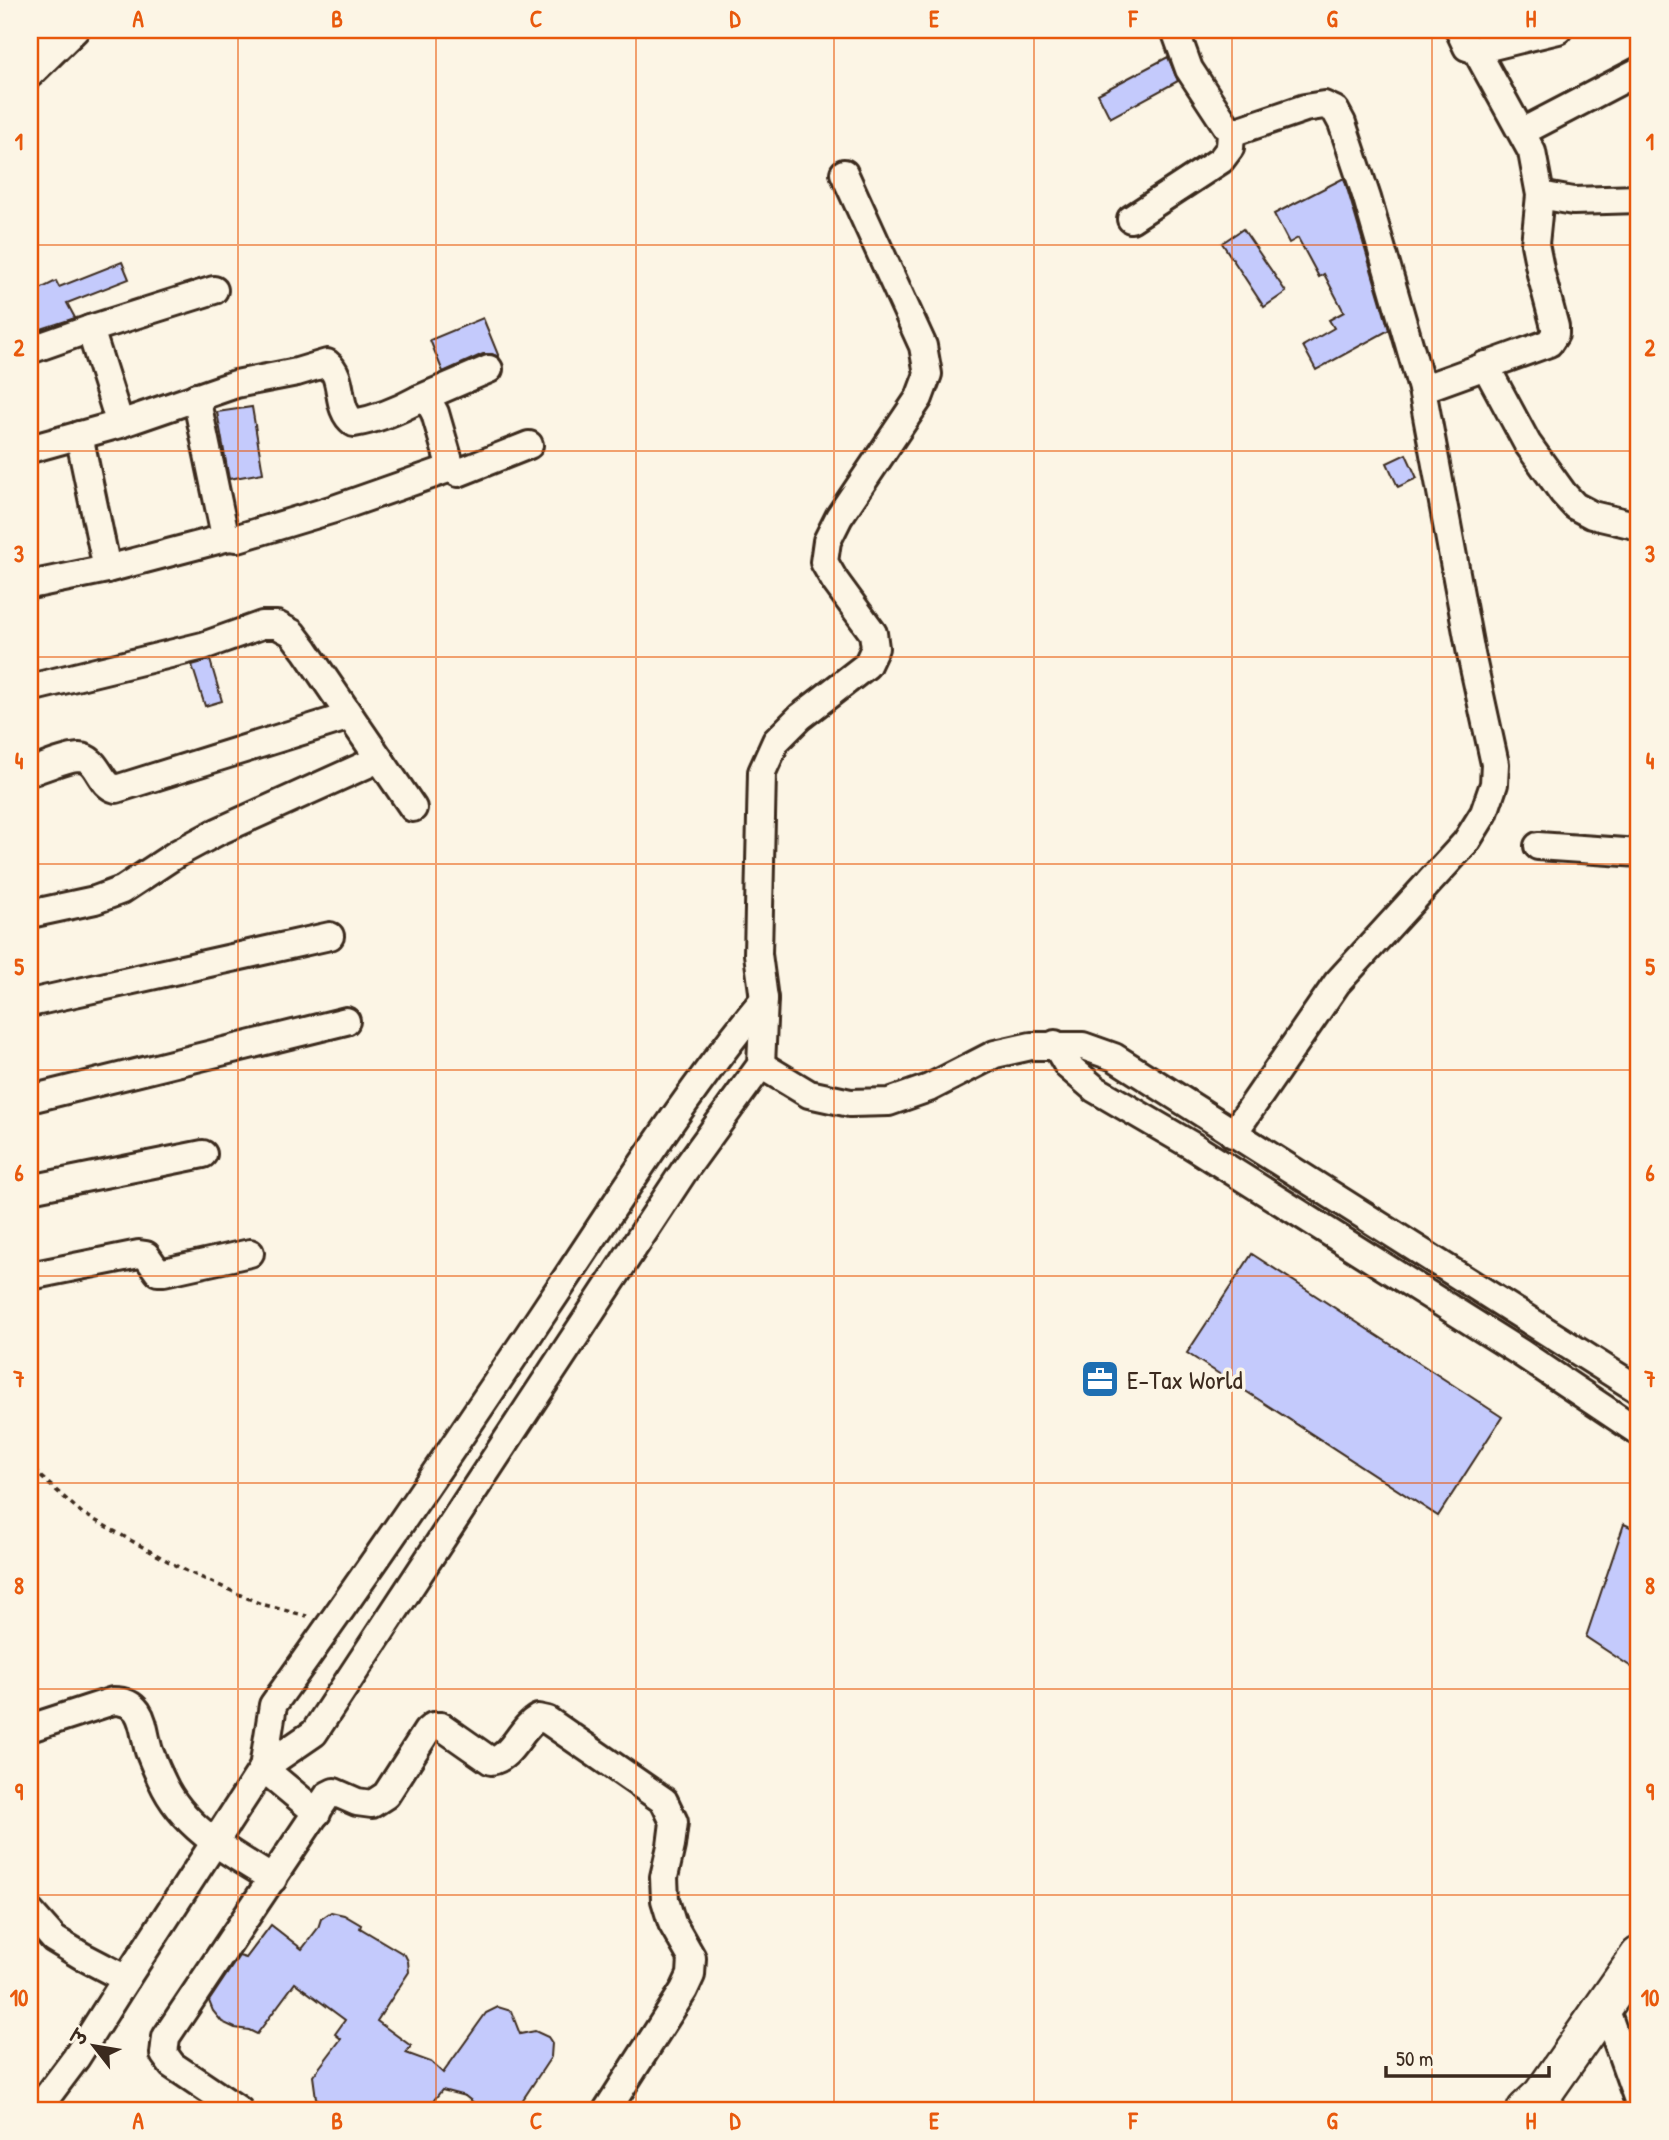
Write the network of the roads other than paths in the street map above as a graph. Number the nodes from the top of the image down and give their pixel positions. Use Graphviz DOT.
graph roads {
  1 [pos="36,30"];
  2 [pos="75,30"];
  3 [pos="1175,30"];
  4 [pos="1459,30"];
  5 [pos="1558,30"];
  6 [pos="30,36"];
  7 [pos="1476,50"];
  8 [pos="1639,71"];
  9 [pos="30,74"];
  10 [pos="1522,132"];
  11 [pos="1231,134"];
  12 [pos="844,173"];
  13 [pos="1540,195"];
  14 [pos="1639,199"];
  15 [pos="1131,219"];
  16 [pos="214,290"];
  17 [pos="90,329"];
  18 [pos="30,350"];
  19 [pos="1485,365"];
  20 [pos="489,369"];
  21 [pos="1422,389"];
  22 [pos="196,397"];
  23 [pos="419,399"];
  24 [pos="120,424"];
  25 [pos="79,435"];
  26 [pos="529,445"];
  27 [pos="30,449"];
  28 [pos="451,468"];
  29 [pos="1639,526"];
  30 [pos="229,537"];
  31 [pos="107,569"];
  32 [pos="30,585"];
  33 [pos="30,688"];
  34 [pos="350,716"];
  35 [pos="379,759"];
  36 [pos="30,772"];
  37 [pos="413,808"];
  38 [pos="1538,846"];
  39 [pos="1639,853"];
  40 [pos="30,914"];
  41 [pos="330,936"];
  42 [pos="764,999"];
  43 [pos="30,1003"];
  44 [pos="346,1021"];
  45 [pos="1055,1044"];
  46 [pos="761,1065"];
  47 [pos="30,1099"];
  48 [pos="1233,1134"];
  49 [pos="1258,1150"];
  50 [pos="203,1154"];
  51 [pos="1240,1176"];
  52 [pos="30,1189"];
  53 [pos="250,1253"];
  54 [pos="30,1276"];
  55 [pos="1639,1390"];
  56 [pos="1639,1432"];
  57 [pos="30,1728"];
  58 [pos="263,1768"];
  59 [pos="317,1813"];
  60 [pos="215,1844"];
  61 [pos="272,1879"];
  62 [pos="30,1912"];
  63 [pos="1639,1956"];
  64 [pos="126,1979"];
  65 [pos="1604,2005"];
  66 [pos="1639,2103"];
  67 [pos="37,2110"];
  68 [pos="239,2110"];
  69 [pos="607,2110"];
  70 [pos="1526,2110"];
  1 -- 6 [label="street"];
  2 -- 9 [label="street"];
  3 -- 11 [label="street"];
  4 -- 7 [label="street"];
  5 -- 7 [label="street"];
  7 -- 10 [label="street"];
  8 -- 10 [label="street"];
  10 -- 13 [label="street"];
  11 -- 15 [label="street"];
  11 -- 21 [label="street"];
  12 -- 42 [label="street"];
  13 -- 14 [label="street"];
  13 -- 19 [label="street"];
  16 -- 17 [label="street"];
  17 -- 18 [label="street"];
  17 -- 24 [label="street"];
  19 -- 21 [label="street"];
  19 -- 29 [label="street"];
  20 -- 23 [label="street"];
  21 -- 48 [label="street"];
  22 -- 23 [label="street"];
  22 -- 24 [label="street"];
  22 -- 30 [label="street"];
  23 -- 28 [label="street"];
  24 -- 25 [label="street"];
  25 -- 27 [label="street"];
  25 -- 31 [label="street"];
  26 -- 28 [label="street"];
  28 -- 30 [label="street"];
  30 -- 31 [label="street"];
  31 -- 32 [label="street"];
  33 -- 34 [label="street"];
  34 -- 35 [label="street"];
  34 -- 36 [label="street"];
  35 -- 37 [label="street"];
  35 -- 40 [label="street"];
  38 -- 39 [label="street"];
  41 -- 43 [label="street"];
  42 -- 46 [label="street"];
  42 -- 58 [label="street"];
  44 -- 47 [label="street"];
  45 -- 46 [label="street"];
  45 -- 48 [label="street"];
  45 -- 51 [label="street"];
  46 -- 58 [label="street"];
  48 -- 49 [label="street"];
  49 -- 51 [label="street"];
  49 -- 55 [label="street"];
  50 -- 52 [label="street"];
  51 -- 56 [label="street"];
  53 -- 54 [label="street"];
  57 -- 60 [label="street"];
  58 -- 59 [label="street"];
  58 -- 60 [label="street"];
  59 -- 61 [label="street"];
  59 -- 69 [label="street"];
  60 -- 61 [label="street"];
  60 -- 64 [label="street"];
  61 -- 68 [label="street"];
  62 -- 64 [label="street"];
  63 -- 65 [label="street"];
  64 -- 67 [label="street"];
  65 -- 66 [label="street"];
  65 -- 70 [label="street"];
}
